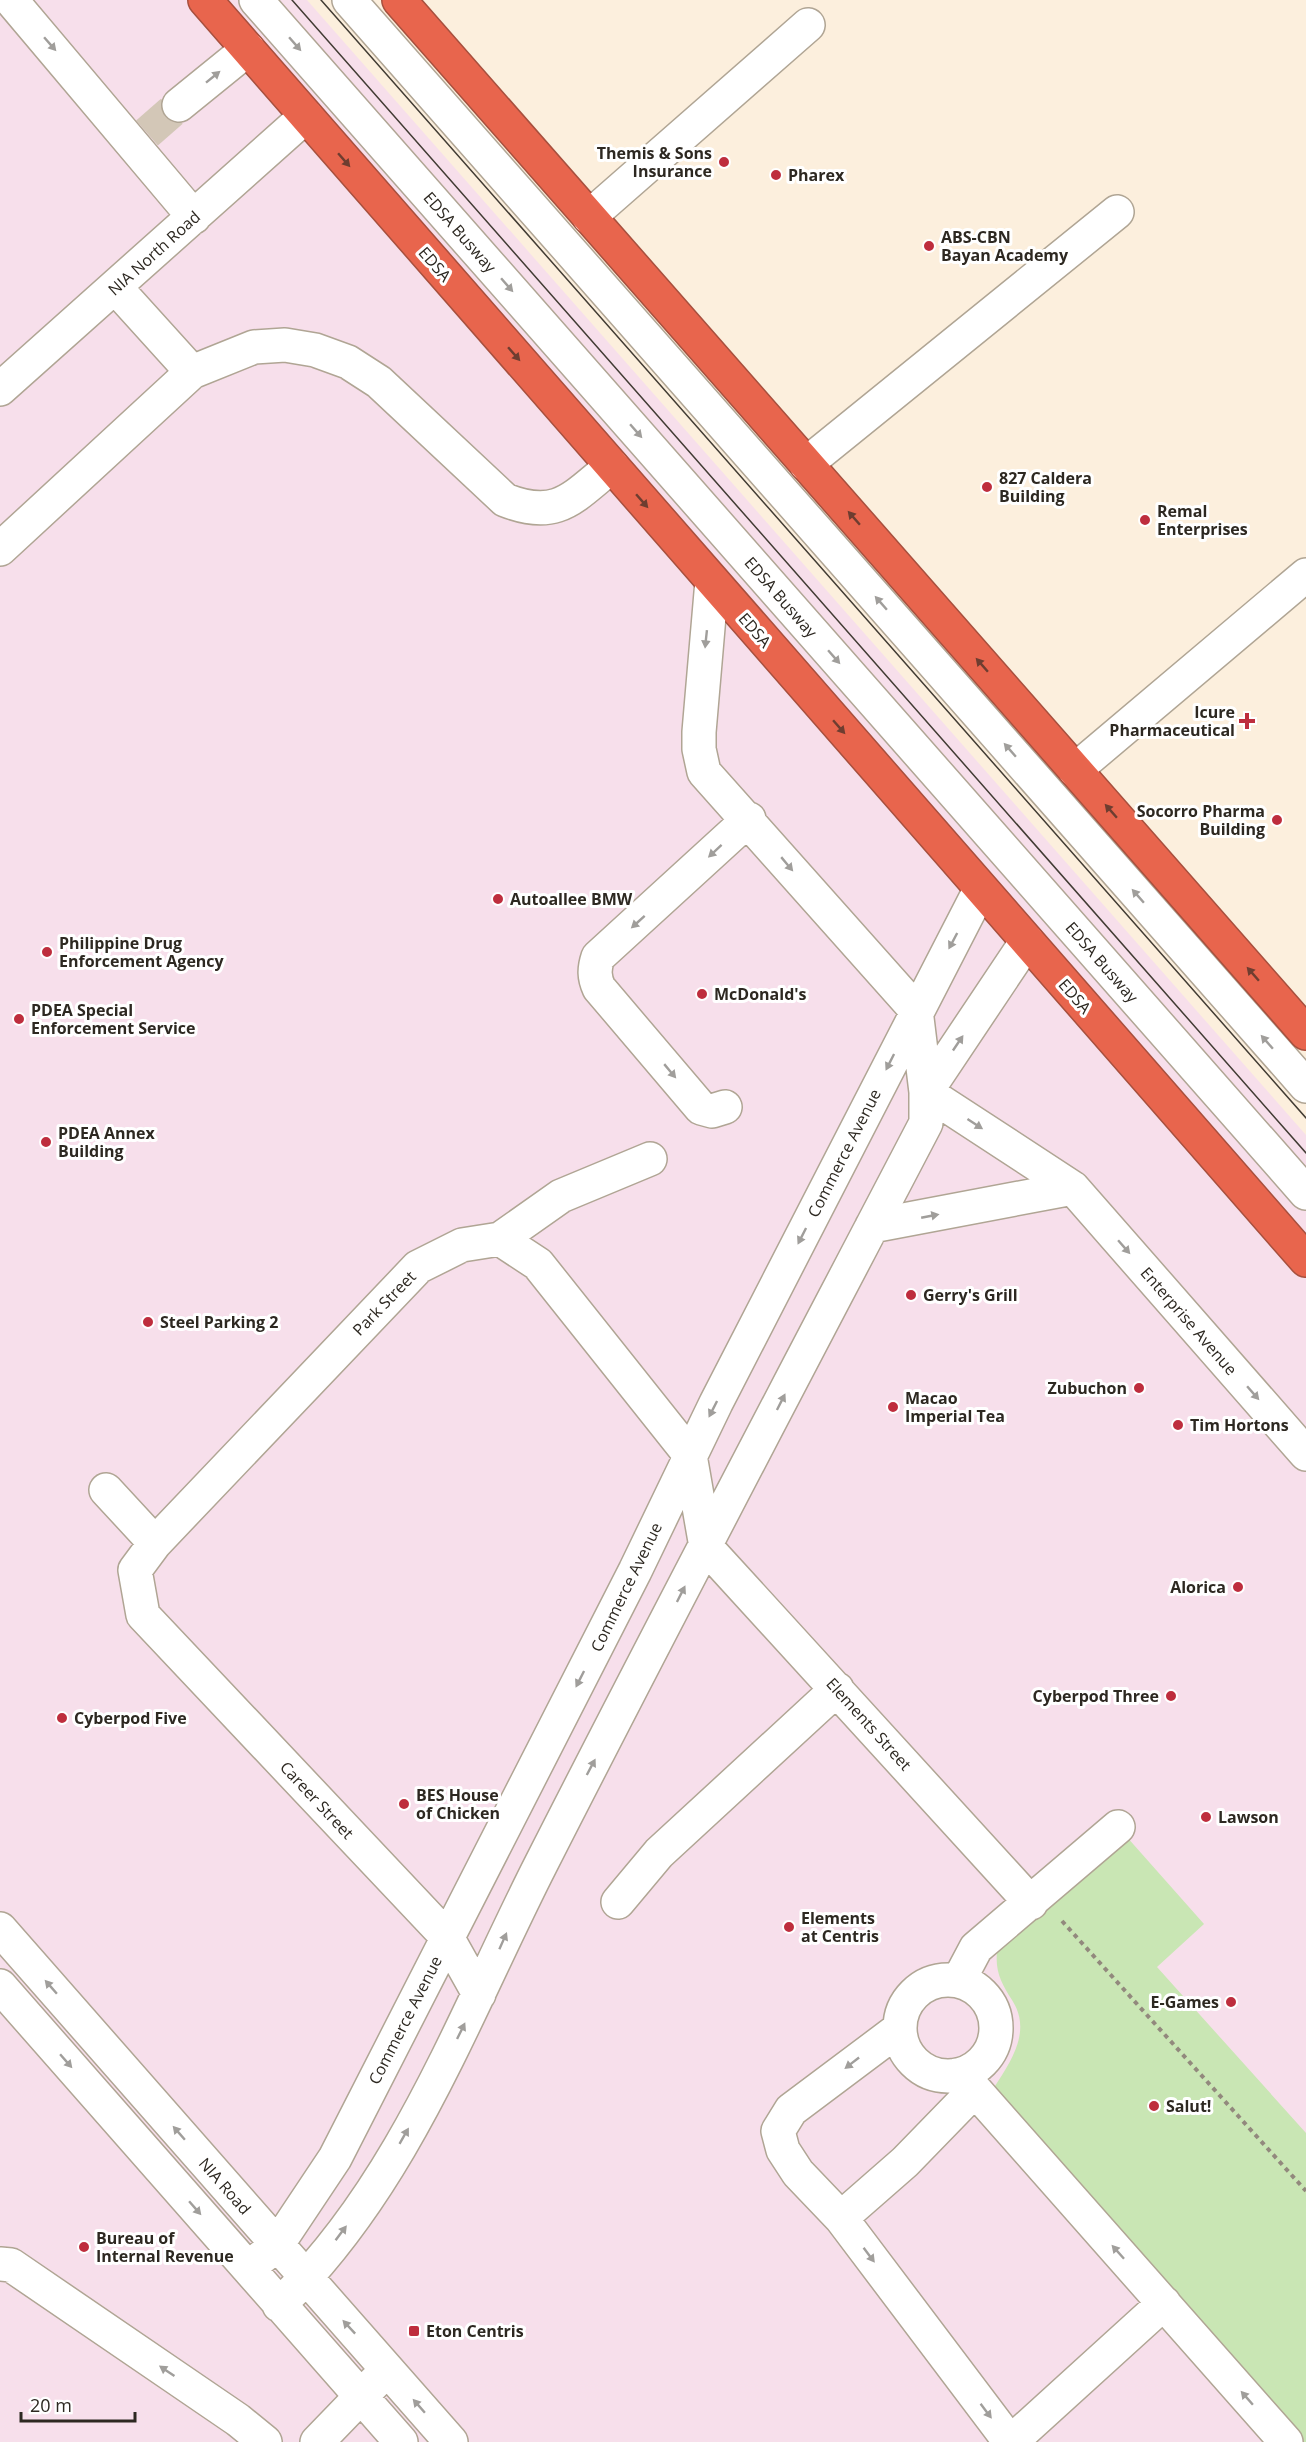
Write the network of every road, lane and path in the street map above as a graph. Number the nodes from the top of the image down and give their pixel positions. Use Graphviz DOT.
graph roads {
  1 [pos="11,0"];
  2 [pos="205,0"];
  3 [pos="256,0"];
  4 [pos="349,0"];
  5 [pos="399,0"];
  6 [pos="808,25"];
  7 [pos="248,49"];
  8 [pos="179,105"];
  9 [pos="306,116"];
  10 [pos="1117,212"];
  11 [pos="194,217"];
  12 [pos="589,217"];
  13 [pos="116,288"];
  14 [pos="192,372"];
  15 [pos="0,389"];
  16 [pos="806,464"];
  17 [pos="612,466"];
  18 [pos="0,549"];
  19 [pos="1306,575"];
  20 [pos="712,581"];
  21 [pos="1075,770"];
  22 [pos="749,819"];
  23 [pos="980,890"];
  24 [pos="1027,940"];
  25 [pos="916,1010"];
  26 [pos="1306,1033"];
  27 [pos="1306,1086"];
  28 [pos="926,1092"];
  29 [pos="724,1107"];
  30 [pos="650,1159"];
  31 [pos="1073,1188"];
  32 [pos="1306,1193"];
  33 [pos="872,1226"];
  34 [pos="500,1239"];
  35 [pos="1306,1260"];
  36 [pos="1306,1454"];
  37 [pos="690,1455"];
  38 [pos="106,1490"];
  39 [pos="154,1543"];
  40 [pos="706,1547"];
  41 [pos="143,1615"];
  42 [pos="837,1689"];
  43 [pos="1118,1827"];
  44 [pos="618,1902"];
  45 [pos="1030,1903"];
  46 [pos="0,1929"];
  47 [pos="447,1937"];
  48 [pos="959,1980"];
  49 [pos="0,1986"];
  50 [pos="479,1994"];
  51 [pos="899,2029"];
  52 [pos="966,2083"];
  53 [pos="1306,2191"];
  54 [pos="842,2218"];
  55 [pos="277,2245"];
  56 [pos="0,2264"];
  57 [pos="248,2268"];
  58 [pos="306,2279"];
  59 [pos="1164,2303"];
  60 [pos="279,2305"];
  61 [pos="388,2371"];
  62 [pos="360,2395"];
  63 [pos="265,2442"];
  64 [pos="317,2442"];
  65 [pos="401,2442"];
  66 [pos="451,2442"];
  67 [pos="1010,2442"];
  68 [pos="1286,2442"];
  1 -- 11 [label="street, one-way"];
  2 -- 7 [label="highway, EDSA"];
  3 -- 32 [label="street, EDSA Busway, one-way"];
  27 -- 4 [label="street, one-way"];
  5 -- 12 [label="highway"];
  6 -- 12 [label="street"];
  8 -- 7 [label="street, one-way"];
  7 -- 9 [label="highway, EDSA"];
  9 -- 11 [label="street, NIA North Road"];
  9 -- 17 [label="highway, EDSA, one-way"];
  10 -- 16 [label="street"];
  11 -- 13 [label="street, NIA North Road"];
  12 -- 16 [label="highway"];
  13 -- 14 [label="street"];
  13 -- 15 [label="street, NIA North Road"];
  14 -- 17 [label="street"];
  14 -- 18 [label="street"];
  21 -- 16 [label="highway, one-way"];
  17 -- 20 [label="highway, EDSA, one-way"];
  19 -- 21 [label="street"];
  20 -- 22 [label="street, one-way"];
  20 -- 23 [label="highway, EDSA, one-way"];
  26 -- 21 [label="highway, one-way"];
  22 -- 25 [label="street, one-way"];
  22 -- 29 [label="street, one-way"];
  23 -- 24 [label="highway, EDSA"];
  23 -- 25 [label="street, Commerce Avenue, one-way"];
  28 -- 24 [label="street, one-way"];
  24 -- 35 [label="highway, EDSA"];
  25 -- 28 [label="street"];
  25 -- 37 [label="street, Commerce Avenue, one-way"];
  28 -- 31 [label="street, Enterprise Avenue, one-way"];
  28 -- 33 [label="street"];
  30 -- 34 [label="street"];
  33 -- 31 [label="street, one-way"];
  31 -- 36 [label="street, Enterprise Avenue, one-way"];
  40 -- 33 [label="street, one-way"];
  34 -- 37 [label="street"];
  34 -- 39 [label="street, Park Street"];
  37 -- 40 [label="street"];
  37 -- 47 [label="street, Commerce Avenue, one-way"];
  38 -- 39 [label="street"];
  39 -- 41 [label="street, Park Street"];
  40 -- 42 [label="street, Elements Street"];
  50 -- 40 [label="street, one-way"];
  41 -- 47 [label="street, Career Street"];
  42 -- 44 [label="street"];
  42 -- 45 [label="street, Elements Street"];
  43 -- 45 [label="street"];
  45 -- 48 [label="street"];
  45 -- 53 [label="path"];
  55 -- 46 [label="street, NIA Road, one-way"];
  47 -- 50 [label="street, Career Street"];
  47 -- 55 [label="street, Commerce Avenue"];
  48 -- 51 [label="street"];
  48 -- 52 [label="street"];
  49 -- 57 [label="street, one-way"];
  58 -- 50 [label="street, one-way"];
  51 -- 52 [label="street"];
  51 -- 54 [label="street, one-way"];
  52 -- 54 [label="street"];
  59 -- 52 [label="street, one-way"];
  54 -- 67 [label="street, one-way"];
  55 -- 57 [label="street, Commerce Avenue"];
  55 -- 58 [label="street, NIA Road"];
  63 -- 56 [label="street, one-way"];
  57 -- 60 [label="street"];
  58 -- 60 [label="street"];
  61 -- 58 [label="street, NIA Road, one-way"];
  59 -- 67 [label="street"];
  68 -- 59 [label="street, one-way"];
  60 -- 62 [label="street"];
  61 -- 62 [label="street"];
  66 -- 61 [label="street, NIA Road, one-way"];
  62 -- 64 [label="street"];
  62 -- 65 [label="street"];
}
